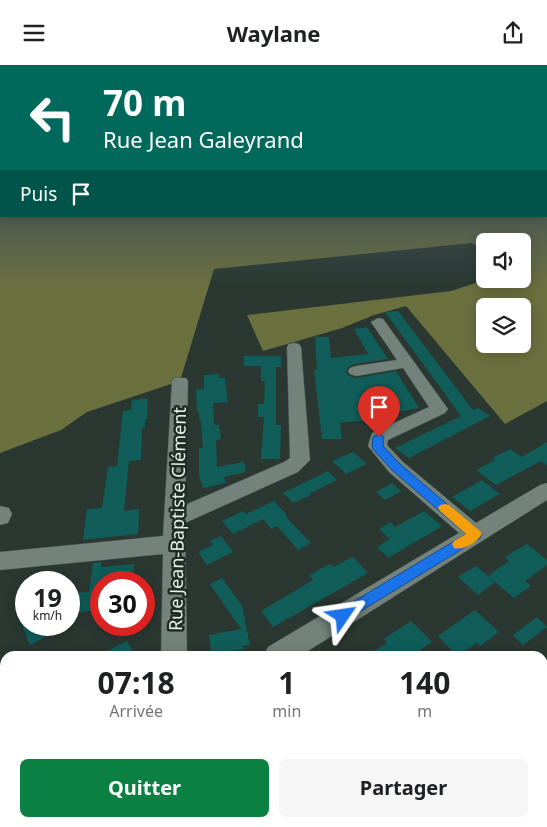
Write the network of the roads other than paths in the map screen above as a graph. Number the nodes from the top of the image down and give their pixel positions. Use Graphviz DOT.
graph roads {
  1 [pos="378,322"];
  2 [pos="294,347"];
  3 [pos="407,363"];
  4 [pos="356,371"];
  5 [pos="180,381"];
  6 [pos="547,490"];
  7 [pos="174,519"];
  8 [pos="475,534"];
  9 [pos="175,544"];
  10 [pos="0,561"];
  11 [pos="174,651"];
  12 [pos="285,651"];
  1 -- 3 [label="street"];
  2 -- 7 [label="street"];
  3 -- 4 [label="street"];
  3 -- 8 [label="street"];
  5 -- 7 [label="street, Rue Jean-Baptiste Clément"];
  6 -- 8 [label="street"];
  7 -- 9 [label="street, Rue Jean-Baptiste Clément"];
  8 -- 12 [label="street"];
  9 -- 10 [label="street"];
  9 -- 11 [label="street, Rue Jean-Baptiste Clément"];
}
